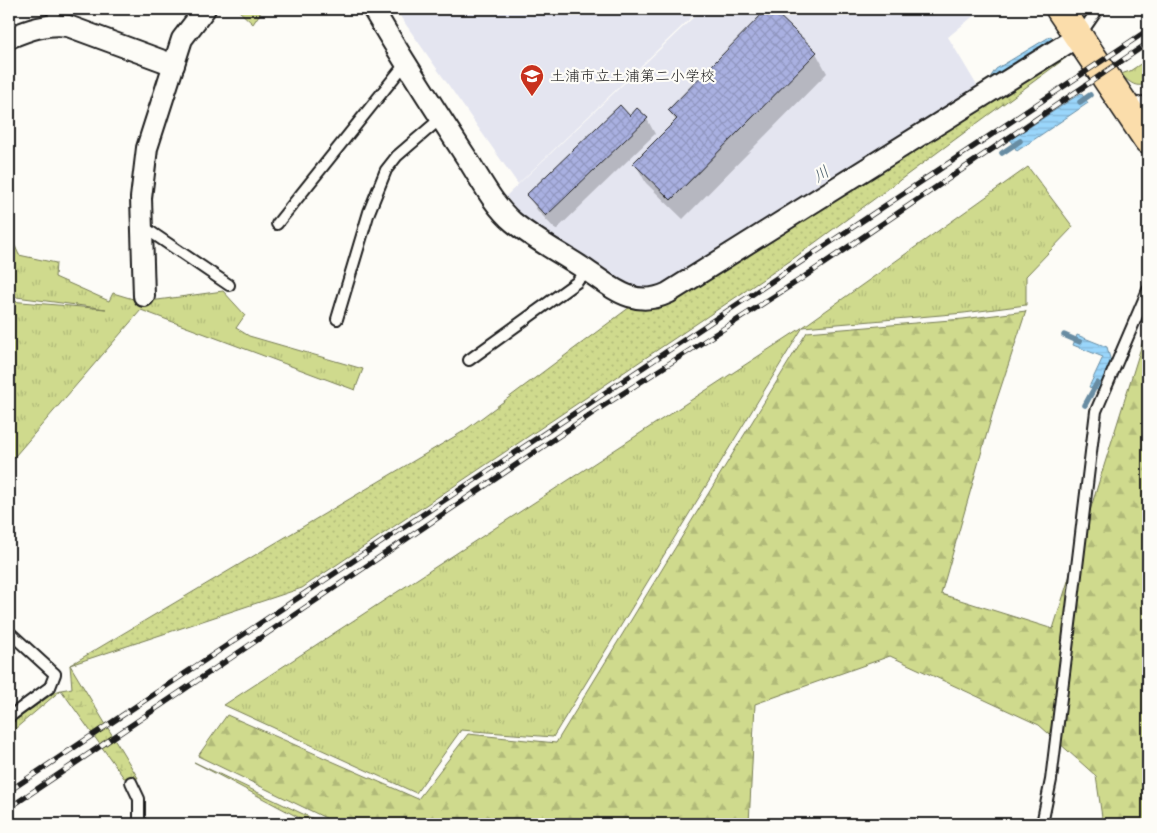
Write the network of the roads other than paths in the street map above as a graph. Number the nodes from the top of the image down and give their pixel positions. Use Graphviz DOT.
graph roads {
  1 [pos="205,9"];
  2 [pos="373,9"];
  3 [pos="1060,9"];
  4 [pos="1098,9"];
  5 [pos="54,16"];
  6 [pos="1078,37"];
  7 [pos="9,38"];
  8 [pos="405,64"];
  9 [pos="174,65"];
  10 [pos="1139,111"];
  11 [pos="440,119"];
  12 [pos="1148,140"];
  13 [pos="277,224"];
  14 [pos="142,226"];
  15 [pos="585,270"];
  16 [pos="229,285"];
  17 [pos="1148,290"];
  18 [pos="144,296"];
  19 [pos="337,319"];
  20 [pos="469,360"];
  21 [pos="9,632"];
  22 [pos="9,717"];
  23 [pos="131,782"];
  24 [pos="139,824"];
  25 [pos="1042,824"];
  1 -- 9 [label="street"];
  2 -- 8 [label="street"];
  3 -- 6 [label="main road"];
  4 -- 6 [label="lane"];
  5 -- 7 [label="street"];
  5 -- 9 [label="street"];
  6 -- 10 [label="main road"];
  6 -- 15 [label="street"];
  8 -- 11 [label="street"];
  8 -- 13 [label="lane"];
  9 -- 14 [label="street"];
  10 -- 12 [label="main road"];
  11 -- 15 [label="street"];
  11 -- 19 [label="lane"];
  14 -- 16 [label="lane"];
  14 -- 18 [label="street"];
  15 -- 20 [label="lane"];
  17 -- 25 [label="lane"];
  21 -- 22 [label="lane"];
  23 -- 24 [label="lane"];
}
